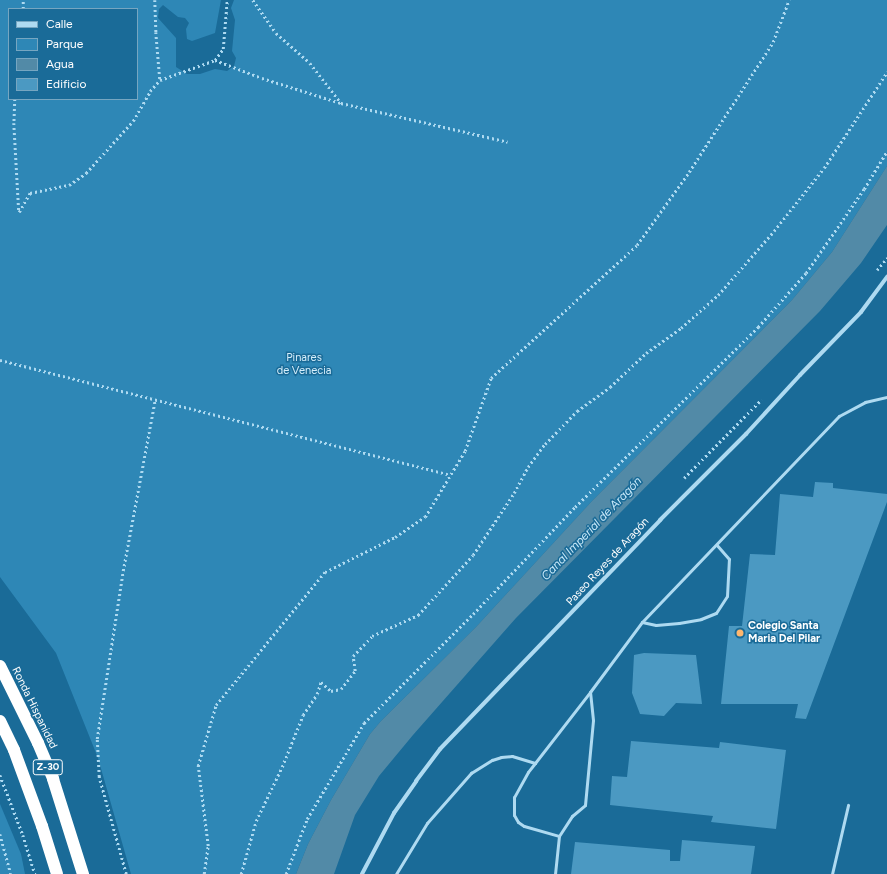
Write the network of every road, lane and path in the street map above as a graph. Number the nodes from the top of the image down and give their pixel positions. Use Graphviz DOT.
graph roads {
  1 [pos="155,0"];
  2 [pos="227,0"];
  3 [pos="253,0"];
  4 [pos="788,0"];
  5 [pos="215,60"];
  6 [pos="887,72"];
  7 [pos="160,80"];
  8 [pos="16,100"];
  9 [pos="341,103"];
  10 [pos="508,142"];
  11 [pos="887,151"];
  12 [pos="887,277"];
  13 [pos="0,360"];
  14 [pos="887,398"];
  15 [pos="155,400"];
  16 [pos="450,475"];
  17 [pos="717,545"];
  18 [pos="642,622"];
  19 [pos="0,666"];
  20 [pos="590,692"];
  21 [pos="0,722"];
  22 [pos="535,763"];
  23 [pos="0,775"];
  24 [pos="848,805"];
  25 [pos="0,834"];
  26 [pos="559,836"];
  27 [pos="11,874"];
  28 [pos="34,874"];
  29 [pos="57,874"];
  30 [pos="83,874"];
  31 [pos="126,874"];
  32 [pos="204,874"];
  33 [pos="241,874"];
  34 [pos="286,874"];
  35 [pos="362,874"];
  36 [pos="396,874"];
  37 [pos="555,874"];
  38 [pos="832,874"];
  1 -- 7 [label="path"];
  2 -- 5 [label="path"];
  3 -- 9 [label="path"];
  4 -- 16 [label="path"];
  5 -- 7 [label="path"];
  5 -- 9 [label="path"];
  6 -- 33 [label="path"];
  7 -- 8 [label="path"];
  9 -- 10 [label="path"];
  11 -- 34 [label="path"];
  12 -- 35 [label="street, Paseo Reyes de Aragón"];
  13 -- 15 [label="path"];
  14 -- 17 [label="lane"];
  15 -- 16 [label="path"];
  15 -- 31 [label="path"];
  16 -- 32 [label="path"];
  17 -- 18 [label="lane"];
  17 -- 18 [label="lane"];
  18 -- 20 [label="lane"];
  19 -- 30 [label="highway, Ronda Hispanidad / Z-30"];
  20 -- 22 [label="lane"];
  20 -- 26 [label="lane"];
  21 -- 29 [label="highway, Z-30"];
  22 -- 26 [label="lane"];
  22 -- 36 [label="lane"];
  23 -- 28 [label="path"];
  24 -- 38 [label="lane"];
  25 -- 27 [label="path"];
  26 -- 37 [label="lane"];
}
